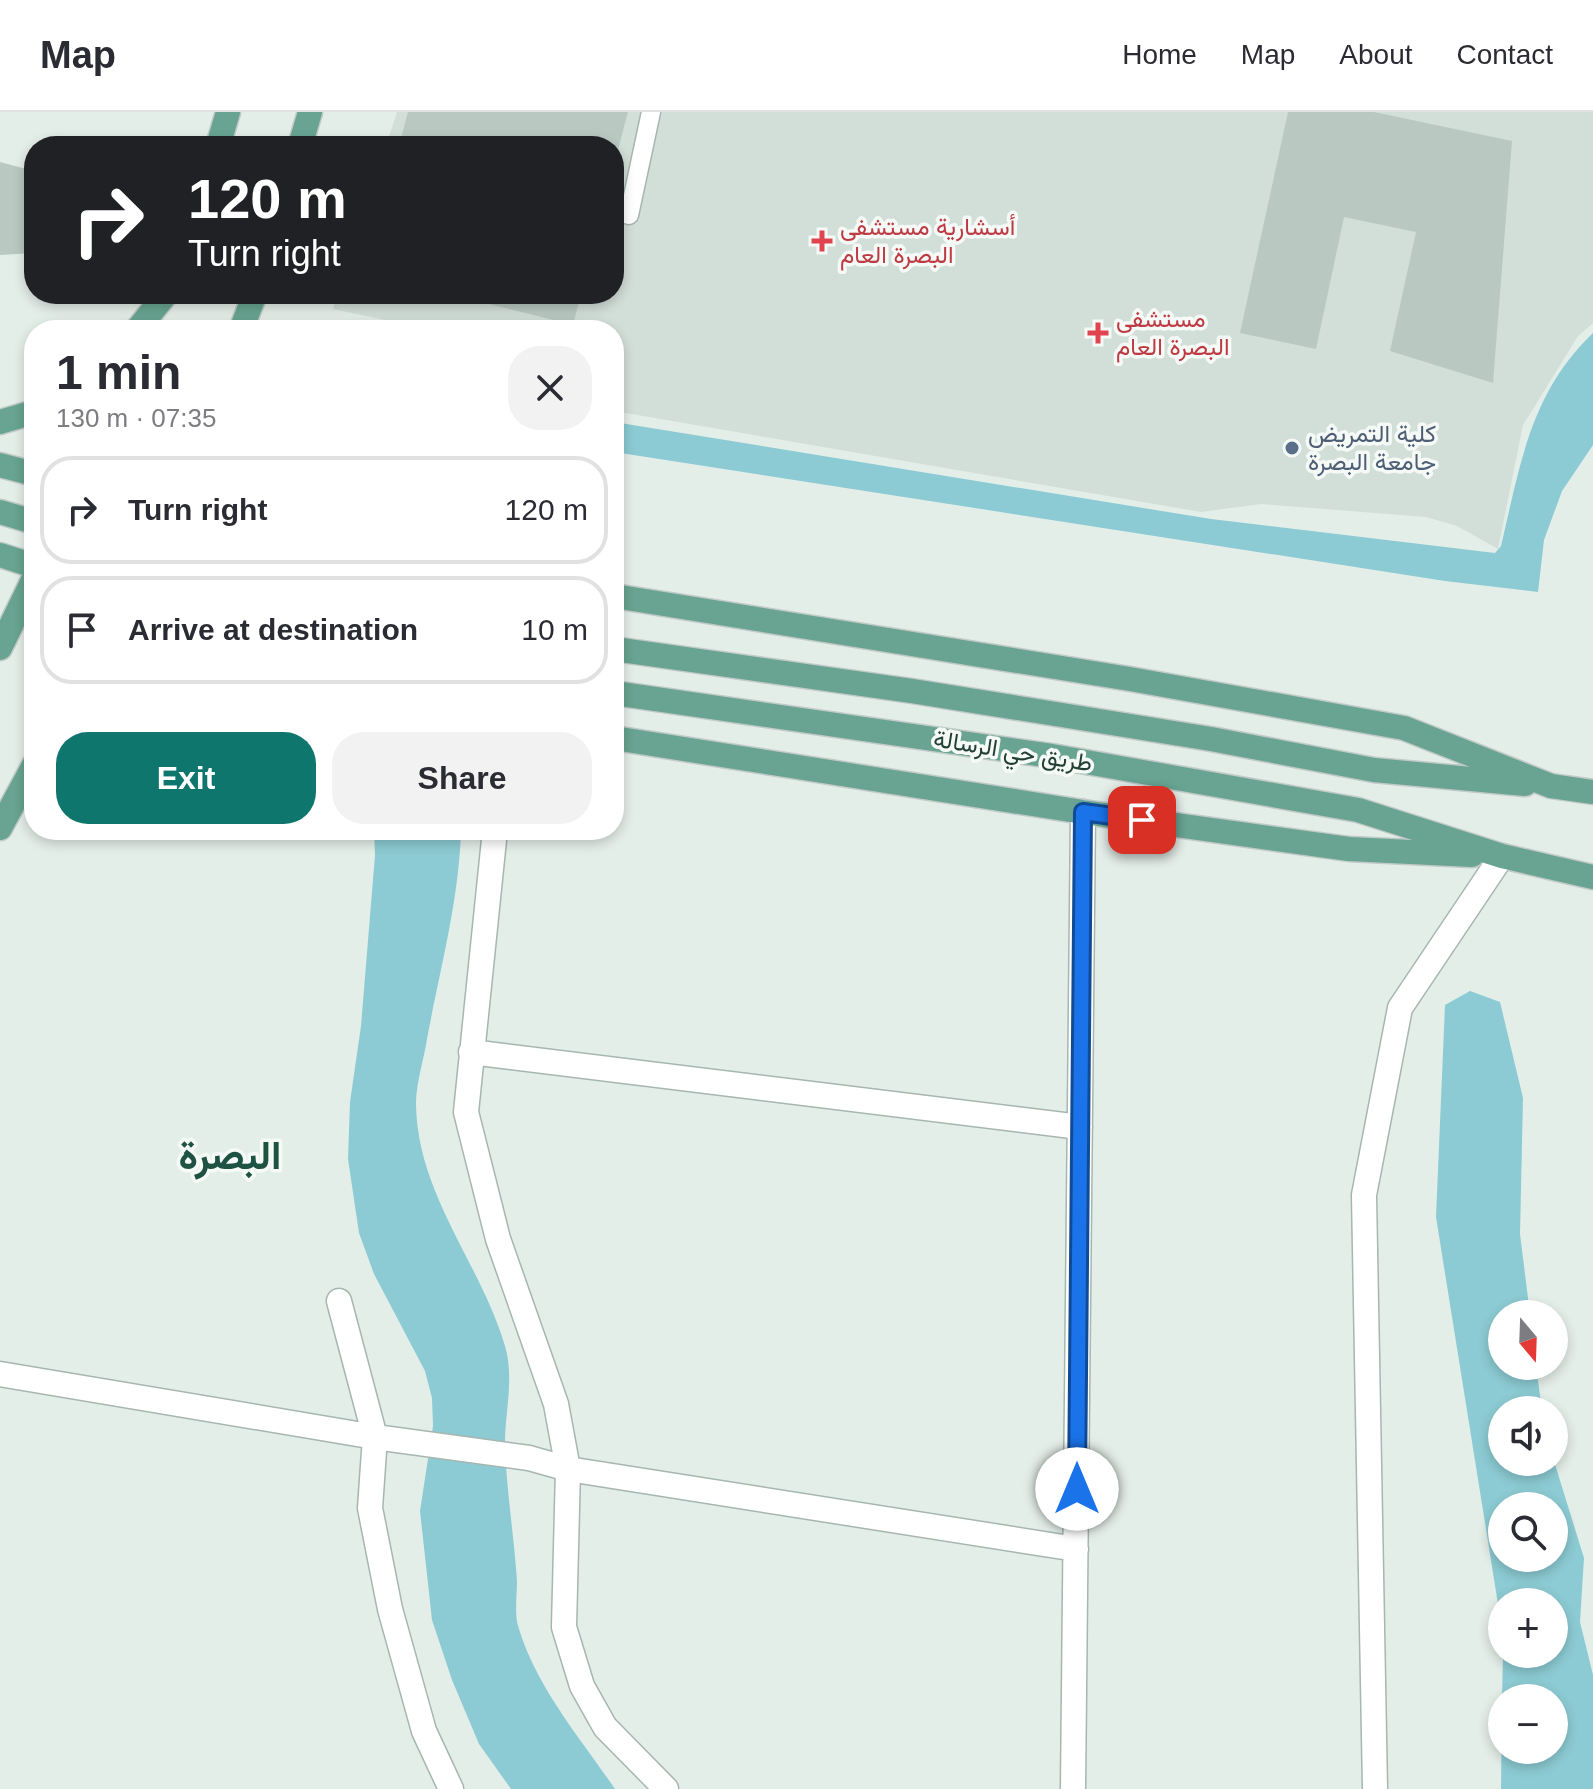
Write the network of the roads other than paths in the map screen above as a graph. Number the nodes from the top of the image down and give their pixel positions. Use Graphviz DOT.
graph roads {
  1 [pos="228,112"];
  2 [pos="310,112"];
  3 [pos="651,112"];
  4 [pos="221,136"];
  5 [pos="303,136"];
  6 [pos="629,215"];
  7 [pos="159,304"];
  8 [pos="146,320"];
  9 [pos="24,415"];
  10 [pos="0,422"];
  11 [pos="0,465"];
  12 [pos="24,471"];
  13 [pos="0,512"];
  14 [pos="24,519"];
  15 [pos="0,555"];
  16 [pos="24,563"];
  17 [pos="624,598"];
  18 [pos="17,612"];
  19 [pos="0,648"];
  20 [pos="624,650"];
  21 [pos="624,694"];
  22 [pos="624,740"];
  23 [pos="24,784"];
  24 [pos="1551,786"];
  25 [pos="1593,792"];
  26 [pos="24,799"];
  27 [pos="1083,812"];
  28 [pos="5,819"];
  29 [pos="494,840"];
  30 [pos="1502,856"];
  31 [pos="1593,877"];
  32 [pos="471,1052"];
  33 [pos="1080,1127"];
  34 [pos="339,1301"];
  35 [pos="0,1374"];
  36 [pos="375,1437"];
  37 [pos="568,1469"];
  38 [pos="1076,1549"];
  39 [pos="451,1789"];
  40 [pos="666,1789"];
  41 [pos="1073,1789"];
  42 [pos="1375,1789"];
  1 -- 4 [label="main road"];
  2 -- 5 [label="main road"];
  3 -- 6 [label="lane"];
  7 -- 8 [label="main road"];
  9 -- 10 [label="main road"];
  11 -- 12 [label="main road"];
  13 -- 14 [label="main road"];
  15 -- 16 [label="main road"];
  17 -- 24 [label="main road, طريق حي الرسالة"];
  18 -- 19 [label="main road"];
  20 -- 24 [label="main road, طريق حي الرسالة"];
  21 -- 30 [label="main road, طريق حي الرسالة"];
  22 -- 27 [label="main road"];
  23 -- 28 [label="main road"];
  24 -- 25 [label="main road, طريق حي الرسالة"];
  26 -- 28 [label="main road"];
  27 -- 30 [label="main road"];
  27 -- 33 [label="street"];
  29 -- 32 [label="street"];
  30 -- 31 [label="main road, طريق حي الرسالة"];
  30 -- 42 [label="street"];
  32 -- 33 [label="street"];
  32 -- 37 [label="street"];
  33 -- 38 [label="street"];
  34 -- 36 [label="street"];
  35 -- 36 [label="street"];
  36 -- 37 [label="street"];
  36 -- 39 [label="street"];
  37 -- 38 [label="street"];
  37 -- 40 [label="street"];
  38 -- 41 [label="street"];
}
